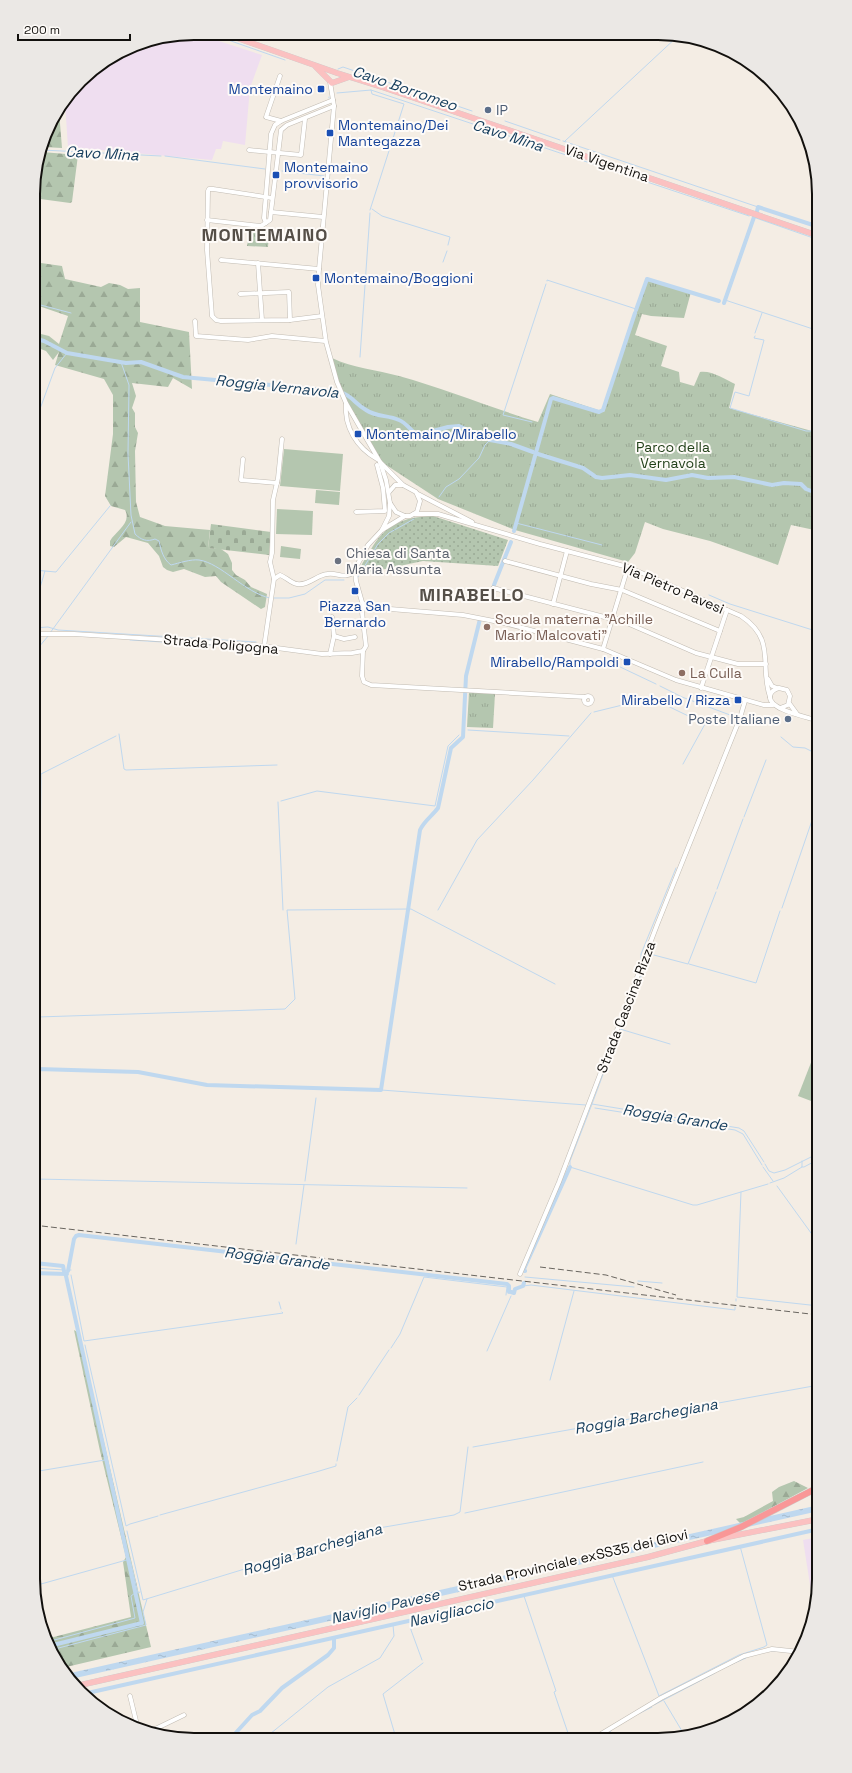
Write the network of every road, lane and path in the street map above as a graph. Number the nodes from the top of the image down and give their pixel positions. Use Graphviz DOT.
graph roads {
  1 [pos="243,40"];
  2 [pos="313,64"];
  3 [pos="334,72"];
  4 [pos="280,76"];
  5 [pos="349,77"];
  6 [pos="332,81"];
  7 [pos="333,98"];
  8 [pos="334,106"];
  9 [pos="305,118"];
  10 [pos="281,121"];
  11 [pos="249,150"];
  12 [pos="270,153"];
  13 [pos="278,153"];
  14 [pos="268,176"];
  15 [pos="275,177"];
  16 [pos="266,196"];
  17 [pos="272,198"];
  18 [pos="271,212"];
  19 [pos="323,217"];
  20 [pos="207,220"];
  21 [pos="266,223"];
  22 [pos="812,234"];
  23 [pos="221,260"];
  24 [pos="258,263"];
  25 [pos="319,269"];
  26 [pos="260,293"];
  27 [pos="240,294"];
  28 [pos="322,316"];
  29 [pos="262,320"];
  30 [pos="290,320"];
  31 [pos="195,321"];
  32 [pos="326,341"];
  33 [pos="346,403"];
  34 [pos="282,439"];
  35 [pos="243,459"];
  36 [pos="378,462"];
  37 [pos="277,483"];
  38 [pos="403,484"];
  39 [pos="389,492"];
  40 [pos="418,494"];
  41 [pos="388,500"];
  42 [pos="356,512"];
  43 [pos="414,514"];
  44 [pos="405,516"];
  45 [pos="382,530"];
  46 [pos="493,530"];
  47 [pos="567,551"];
  48 [pos="505,561"];
  49 [pos="628,567"];
  50 [pos="270,570"];
  51 [pos="354,572"];
  52 [pos="280,575"];
  53 [pos="561,575"];
  54 [pos="274,579"];
  55 [pos="493,588"];
  56 [pos="622,590"];
  57 [pos="553,604"];
  58 [pos="364,606"];
  59 [pos="727,610"];
  60 [pos="332,617"];
  61 [pos="612,618"];
  62 [pos="720,631"];
  63 [pos="40,634"];
  64 [pos="334,636"];
  65 [pos="356,637"];
  66 [pos="264,647"];
  67 [pos="603,649"];
  68 [pos="363,650"];
  69 [pos="330,654"];
  70 [pos="711,657"];
  71 [pos="766,664"];
  72 [pos="767,676"];
  73 [pos="701,688"];
  74 [pos="777,688"];
  75 [pos="586,696"];
  76 [pos="770,698"];
  77 [pos="745,701"];
  78 [pos="754,703"];
  79 [pos="789,703"];
  80 [pos="773,705"];
  81 [pos="780,708"];
  82 [pos="798,715"];
  83 [pos="812,719"];
  84 [pos="520,1273"];
  85 [pos="812,1486"];
  86 [pos="812,1491"];
  87 [pos="768,1513"];
  88 [pos="812,1520"];
  89 [pos="707,1541"];
  90 [pos="794,1651"];
  91 [pos="82,1685"];
  92 [pos="130,1696"];
  93 [pos="184,1715"];
  94 [pos="136,1721"];
  95 [pos="156,1728"];
  96 [pos="603,1733"];
  1 -- 2 [label="main road, Via Vigentina"];
  2 -- 3 [label="main road, Via Vigentina"];
  2 -- 6 [label="main road"];
  3 -- 5 [label="main road, Via Vigentina"];
  3 -- 6 [label="main road"];
  3 -- 6 [label="main road"];
  4 -- 10 [label="street"];
  5 -- 6 [label="main road"];
  5 -- 22 [label="main road, Via Vigentina"];
  6 -- 7 [label="street"];
  7 -- 8 [label="street"];
  7 -- 10 [label="street"];
  8 -- 9 [label="street"];
  8 -- 19 [label="street"];
  9 -- 13 [label="street"];
  9 -- 13 [label="street"];
  10 -- 12 [label="street"];
  11 -- 12 [label="street"];
  12 -- 13 [label="street"];
  12 -- 14 [label="street"];
  13 -- 15 [label="street"];
  14 -- 15 [label="street"];
  14 -- 16 [label="street"];
  15 -- 17 [label="street"];
  16 -- 17 [label="street"];
  16 -- 20 [label="street"];
  16 -- 21 [label="street"];
  17 -- 18 [label="street"];
  18 -- 19 [label="street"];
  18 -- 21 [label="street"];
  19 -- 25 [label="street"];
  20 -- 21 [label="street"];
  20 -- 29 [label="street"];
  23 -- 24 [label="street"];
  24 -- 25 [label="street"];
  24 -- 26 [label="street"];
  25 -- 28 [label="street"];
  26 -- 27 [label="street"];
  26 -- 29 [label="street"];
  26 -- 30 [label="street"];
  28 -- 30 [label="street"];
  28 -- 32 [label="street"];
  29 -- 30 [label="street"];
  31 -- 32 [label="street"];
  32 -- 33 [label="street"];
  33 -- 36 [label="street"];
  33 -- 36 [label="street"];
  34 -- 37 [label="street"];
  35 -- 37 [label="street"];
  36 -- 38 [label="street"];
  36 -- 39 [label="street"];
  36 -- 41 [label="street"];
  37 -- 50 [label="street"];
  38 -- 39 [label="street"];
  38 -- 40 [label="street"];
  39 -- 41 [label="street"];
  40 -- 43 [label="street"];
  40 -- 46 [label="street, Via Pietro Pavesi"];
  41 -- 42 [label="street"];
  41 -- 44 [label="street"];
  41 -- 45 [label="street"];
  43 -- 44 [label="street"];
  43 -- 46 [label="street, Via Pietro Pavesi"];
  44 -- 45 [label="street"];
  45 -- 51 [label="street"];
  46 -- 47 [label="street, Via Pietro Pavesi"];
  47 -- 49 [label="street, Via Pietro Pavesi"];
  47 -- 53 [label="street"];
  48 -- 53 [label="street"];
  49 -- 56 [label="street"];
  49 -- 59 [label="street, Via Pietro Pavesi"];
  50 -- 52 [label="street"];
  50 -- 54 [label="street"];
  51 -- 52 [label="street"];
  51 -- 58 [label="street"];
  52 -- 54 [label="street"];
  53 -- 56 [label="street"];
  53 -- 57 [label="street"];
  54 -- 66 [label="street"];
  55 -- 57 [label="street"];
  56 -- 61 [label="street"];
  56 -- 62 [label="street"];
  57 -- 61 [label="street"];
  58 -- 67 [label="street"];
  58 -- 68 [label="street"];
  59 -- 62 [label="street"];
  59 -- 71 [label="street, Via Pietro Pavesi"];
  60 -- 64 [label="street"];
  61 -- 67 [label="street"];
  61 -- 70 [label="street"];
  62 -- 70 [label="street"];
  63 -- 66 [label="street, Strada Poligogna"];
  64 -- 65 [label="street"];
  64 -- 69 [label="street"];
  66 -- 69 [label="street, Strada Poligogna"];
  67 -- 73 [label="street"];
  68 -- 69 [label="street, Strada Poligogna"];
  68 -- 75 [label="street"];
  70 -- 71 [label="street"];
  70 -- 73 [label="street"];
  71 -- 72 [label="street, Via Pietro Pavesi"];
  72 -- 74 [label="street"];
  72 -- 76 [label="street, Via Pietro Pavesi"];
  73 -- 77 [label="street"];
  74 -- 76 [label="street"];
  74 -- 79 [label="street"];
  76 -- 78 [label="street"];
  76 -- 80 [label="street"];
  77 -- 78 [label="street"];
  77 -- 84 [label="street, Strada Cascina Rizza"];
  78 -- 80 [label="street"];
  79 -- 81 [label="street"];
  79 -- 82 [label="street"];
  80 -- 81 [label="street"];
  81 -- 82 [label="street"];
  82 -- 83 [label="street"];
  85 -- 87 [label="highway"];
  86 -- 87 [label="highway"];
  87 -- 89 [label="highway, Strada Provinciale exSS35 dei Giovi"];
  88 -- 89 [label="main road"];
  89 -- 91 [label="main road, Strada Provinciale exSS35 dei Giovi"];
  90 -- 96 [label="street"];
  92 -- 94 [label="street"];
  93 -- 95 [label="street"];
}
